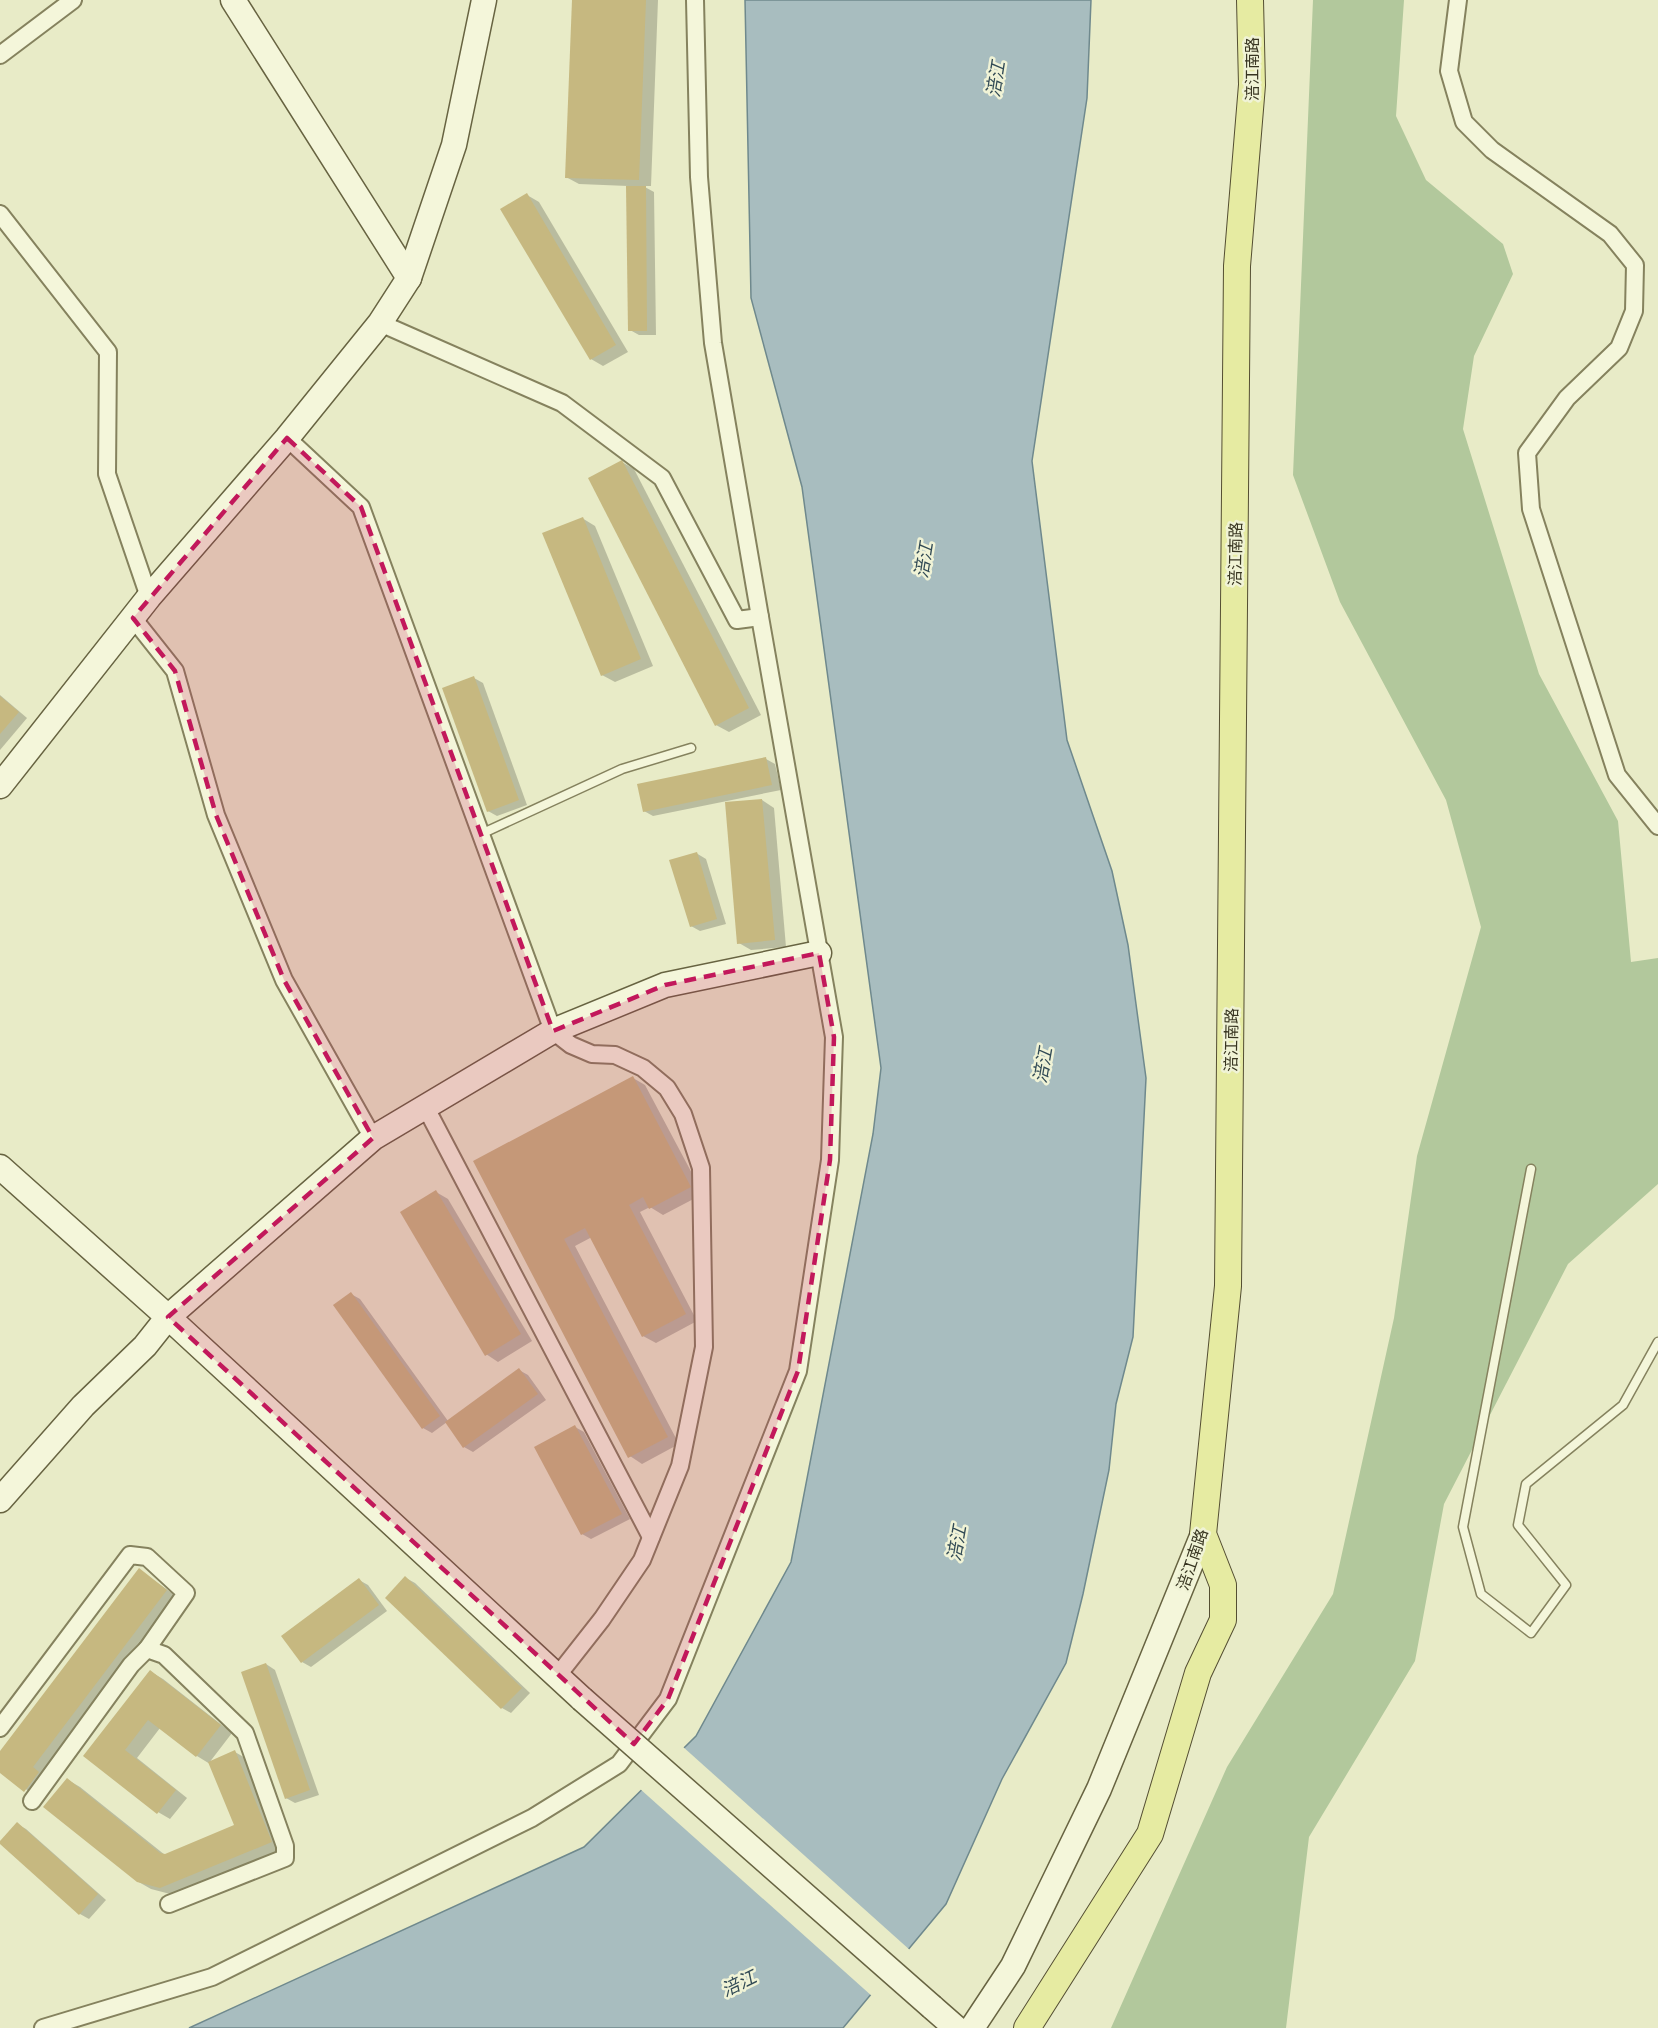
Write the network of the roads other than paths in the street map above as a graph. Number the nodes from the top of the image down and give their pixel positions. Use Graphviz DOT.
graph roads {
  1 [pos="73,0"];
  2 [pos="233,0"];
  3 [pos="484,0"];
  4 [pos="695,0"];
  5 [pos="1250,0"];
  6 [pos="1458,0"];
  7 [pos="0,56"];
  8 [pos="0,214"];
  9 [pos="409,278"];
  10 [pos="380,323"];
  11 [pos="287,438"];
  12 [pos="149,597"];
  13 [pos="760,617"];
  14 [pos="133,618"];
  15 [pos="691,748"];
  16 [pos="0,786"];
  17 [pos="1658,826"];
  18 [pos="481,834"];
  19 [pos="819,953"];
  20 [pos="553,1031"];
  21 [pos="425,1106"];
  22 [pos="373,1138"];
  23 [pos="0,1167"];
  24 [pos="1531,1169"];
  25 [pos="168,1317"];
  26 [pos="1658,1342"];
  27 [pos="0,1500"];
  28 [pos="1203,1534"];
  29 [pos="651,1537"];
  30 [pos="147,1649"];
  31 [pos="558,1675"];
  32 [pos="0,1728"];
  33 [pos="32,1801"];
  34 [pos="169,1904"];
  35 [pos="43,2028"];
  36 [pos="956,2028"];
  37 [pos="972,2028"];
  38 [pos="1027,2028"];
  1 -- 7 [label="street"];
  2 -- 9 [label="street"];
  3 -- 9 [label="street"];
  4 -- 13 [label="street"];
  5 -- 28 [label="main road, 涪江南路"];
  6 -- 17 [label="street"];
  8 -- 12 [label="street"];
  9 -- 10 [label="street"];
  10 -- 11 [label="street"];
  10 -- 13 [label="street"];
  11 -- 12 [label="street"];
  11 -- 18 [label="street"];
  12 -- 14 [label="street"];
  13 -- 19 [label="street"];
  14 -- 16 [label="street"];
  14 -- 22 [label="street"];
  15 -- 18 [label="lane"];
  18 -- 20 [label="street"];
  19 -- 20 [label="street"];
  19 -- 35 [label="street"];
  20 -- 21 [label="street"];
  20 -- 29 [label="street"];
  21 -- 22 [label="street"];
  21 -- 29 [label="street"];
  22 -- 25 [label="street"];
  23 -- 25 [label="street"];
  24 -- 26 [label="lane"];
  25 -- 27 [label="street"];
  25 -- 31 [label="street"];
  28 -- 37 [label="street, 涪江南路"];
  28 -- 38 [label="main road"];
  29 -- 31 [label="street"];
  30 -- 32 [label="street"];
  30 -- 33 [label="street"];
  30 -- 34 [label="street"];
  31 -- 36 [label="street, bridge"];
}
